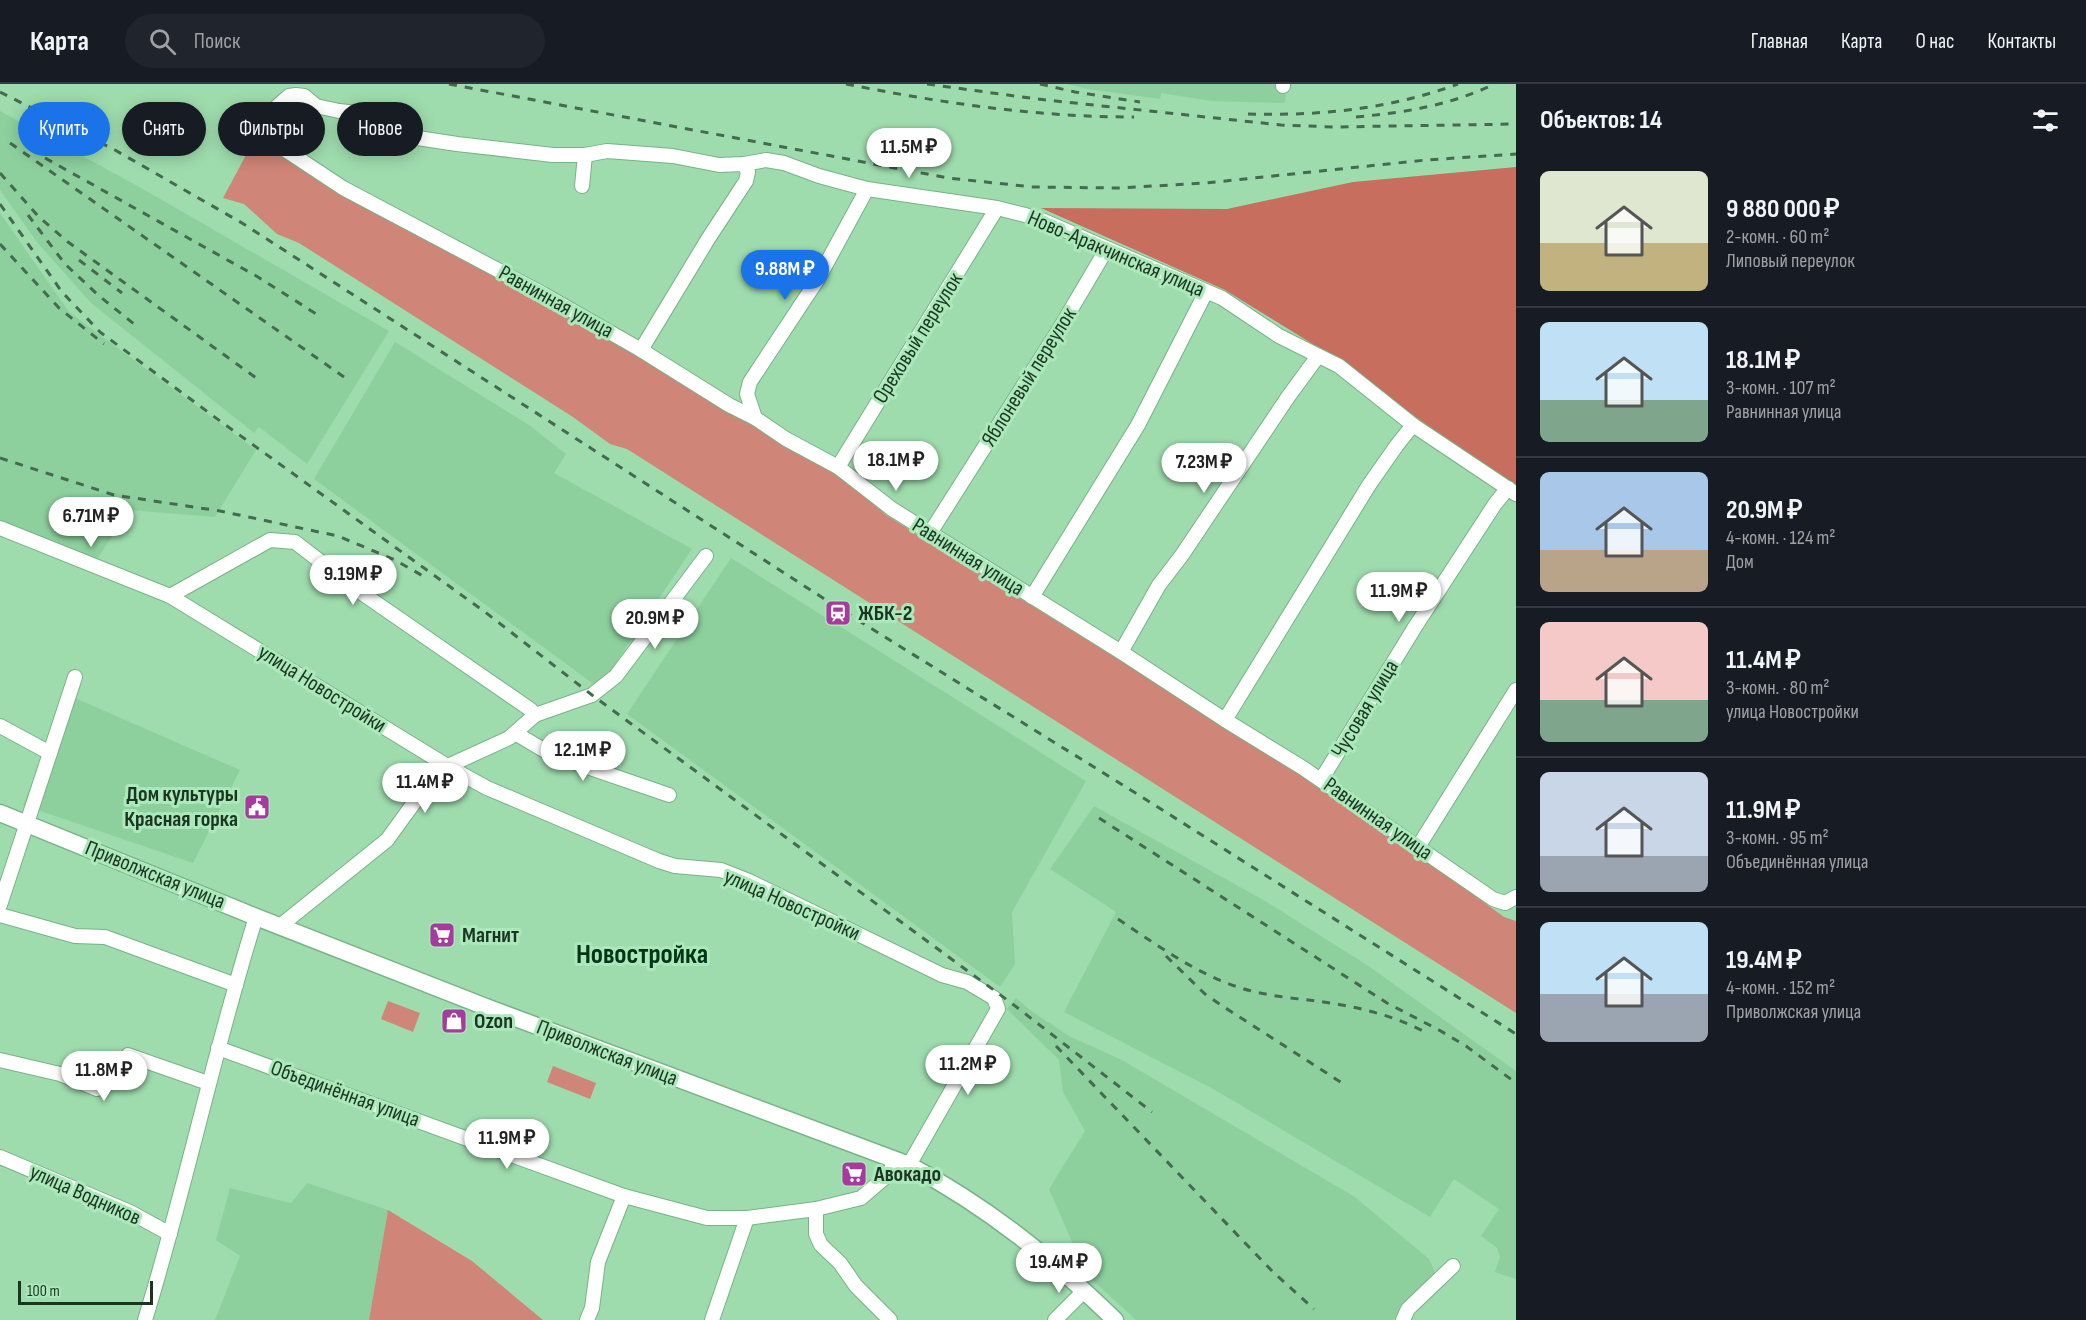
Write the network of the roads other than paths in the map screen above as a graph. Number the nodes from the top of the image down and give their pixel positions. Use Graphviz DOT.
graph roads {
  1 [pos="282,102"];
  2 [pos="311,102"];
  3 [pos="325,108"];
  4 [pos="585,155"];
  5 [pos="295,156"];
  6 [pos="744,164"];
  7 [pos="582,186"];
  8 [pos="867,189"];
  9 [pos="997,208"];
  10 [pos="1106,250"];
  11 [pos="1206,292"];
  12 [pos="641,350"];
  13 [pos="1318,356"];
  14 [pos="754,418"];
  15 [pos="1413,425"];
  16 [pos="838,467"];
  17 [pos="1512,491"];
  18 [pos="0,528"];
  19 [pos="930,533"];
  20 [pos="705,556"];
  21 [pos="170,596"];
  22 [pos="1032,597"];
  23 [pos="1121,652"];
  24 [pos="75,677"];
  25 [pos="1516,690"];
  26 [pos="535,715"];
  27 [pos="1225,720"];
  28 [pos="0,726"];
  29 [pos="515,733"];
  30 [pos="50,753"];
  31 [pos="449,767"];
  32 [pos="1321,780"];
  33 [pos="669,795"];
  34 [pos="0,813"];
  35 [pos="27,823"];
  36 [pos="1418,847"];
  37 [pos="4,883"];
  38 [pos="1516,897"];
  39 [pos="0,905"];
  40 [pos="0,915"];
  41 [pos="256,917"];
  42 [pos="280,926"];
  43 [pos="236,985"];
  44 [pos="998,1009"];
  45 [pos="218,1048"];
  46 [pos="0,1060"];
  47 [pos="208,1083"];
  48 [pos="0,1157"];
  49 [pos="902,1162"];
  50 [pos="624,1196"];
  51 [pos="816,1209"];
  52 [pos="747,1218"];
  53 [pos="170,1234"];
  54 [pos="1453,1266"];
  55 [pos="1084,1291"];
  56 [pos="145,1320"];
  57 [pos="587,1320"];
  58 [pos="712,1320"];
  59 [pos="890,1320"];
  60 [pos="1055,1320"];
  61 [pos="1115,1320"];
  62 [pos="1403,1320"];
  1 -- 2 [label="street, Ново-Аракчинская улица"];
  3 -- 4 [label="street, Ново-Аракчинская улица"];
  4 -- 6 [label="street, Ново-Аракчинская улица"];
  4 -- 7 [label="street"];
  5 -- 12 [label="street, Равнинная улица"];
  6 -- 8 [label="street, Ново-Аракчинская улица"];
  6 -- 12 [label="street"];
  8 -- 9 [label="street, Ново-Аракчинская улица"];
  8 -- 14 [label="street"];
  9 -- 10 [label="street, Ново-Аракчинская улица"];
  9 -- 16 [label="street, Ореховый переулок"];
  10 -- 11 [label="street, Ново-Аракчинская улица"];
  10 -- 19 [label="street, Яблоневый переулок"];
  11 -- 13 [label="street, Ново-Аракчинская улица"];
  11 -- 22 [label="street"];
  12 -- 14 [label="street, Равнинная улица"];
  13 -- 15 [label="street, Ново-Аракчинская улица"];
  13 -- 23 [label="street"];
  14 -- 16 [label="street, Равнинная улица"];
  15 -- 17 [label="street, Ново-Аракчинская улица"];
  15 -- 27 [label="street"];
  16 -- 19 [label="street, Равнинная улица"];
  17 -- 32 [label="street, Чусовая улица"];
  18 -- 21 [label="street, улица Новостройки"];
  19 -- 22 [label="street, Равнинная улица"];
  20 -- 26 [label="street"];
  21 -- 26 [label="street"];
  21 -- 31 [label="street, улица Новостройки"];
  22 -- 23 [label="street, Равнинная улица"];
  23 -- 27 [label="street, Равнинная улица"];
  24 -- 30 [label="street"];
  25 -- 36 [label="street"];
  26 -- 29 [label="street"];
  27 -- 32 [label="street, Равнинная улица"];
  28 -- 30 [label="street"];
  29 -- 31 [label="street"];
  29 -- 33 [label="street"];
  30 -- 35 [label="street"];
  31 -- 42 [label="street"];
  31 -- 44 [label="street, улица Новостройки"];
  32 -- 36 [label="street, Равнинная улица"];
  34 -- 35 [label="main road, Приволжская улица"];
  35 -- 37 [label="street"];
  35 -- 41 [label="main road, Приволжская улица"];
  36 -- 38 [label="street, Равнинная улица"];
  37 -- 39 [label="street"];
  40 -- 43 [label="street"];
  41 -- 42 [label="main road, Приволжская улица"];
  41 -- 43 [label="street"];
  42 -- 49 [label="main road, Приволжская улица"];
  43 -- 45 [label="street"];
  44 -- 49 [label="street, Объединённая улица"];
  45 -- 47 [label="street"];
  45 -- 50 [label="street, Объединённая улица"];
  46 -- 47 [label="street"];
  47 -- 53 [label="street"];
  48 -- 53 [label="street, улица Водников"];
  49 -- 51 [label="street, Объединённая улица"];
  49 -- 55 [label="main road, Приволжская улица"];
  50 -- 52 [label="street, Объединённая улица"];
  50 -- 57 [label="street"];
  51 -- 52 [label="street, Объединённая улица"];
  51 -- 59 [label="street"];
  52 -- 58 [label="street"];
  53 -- 56 [label="street"];
  54 -- 62 [label="street"];
  55 -- 60 [label="street"];
  55 -- 61 [label="main road, Приволжская улица"];
}
